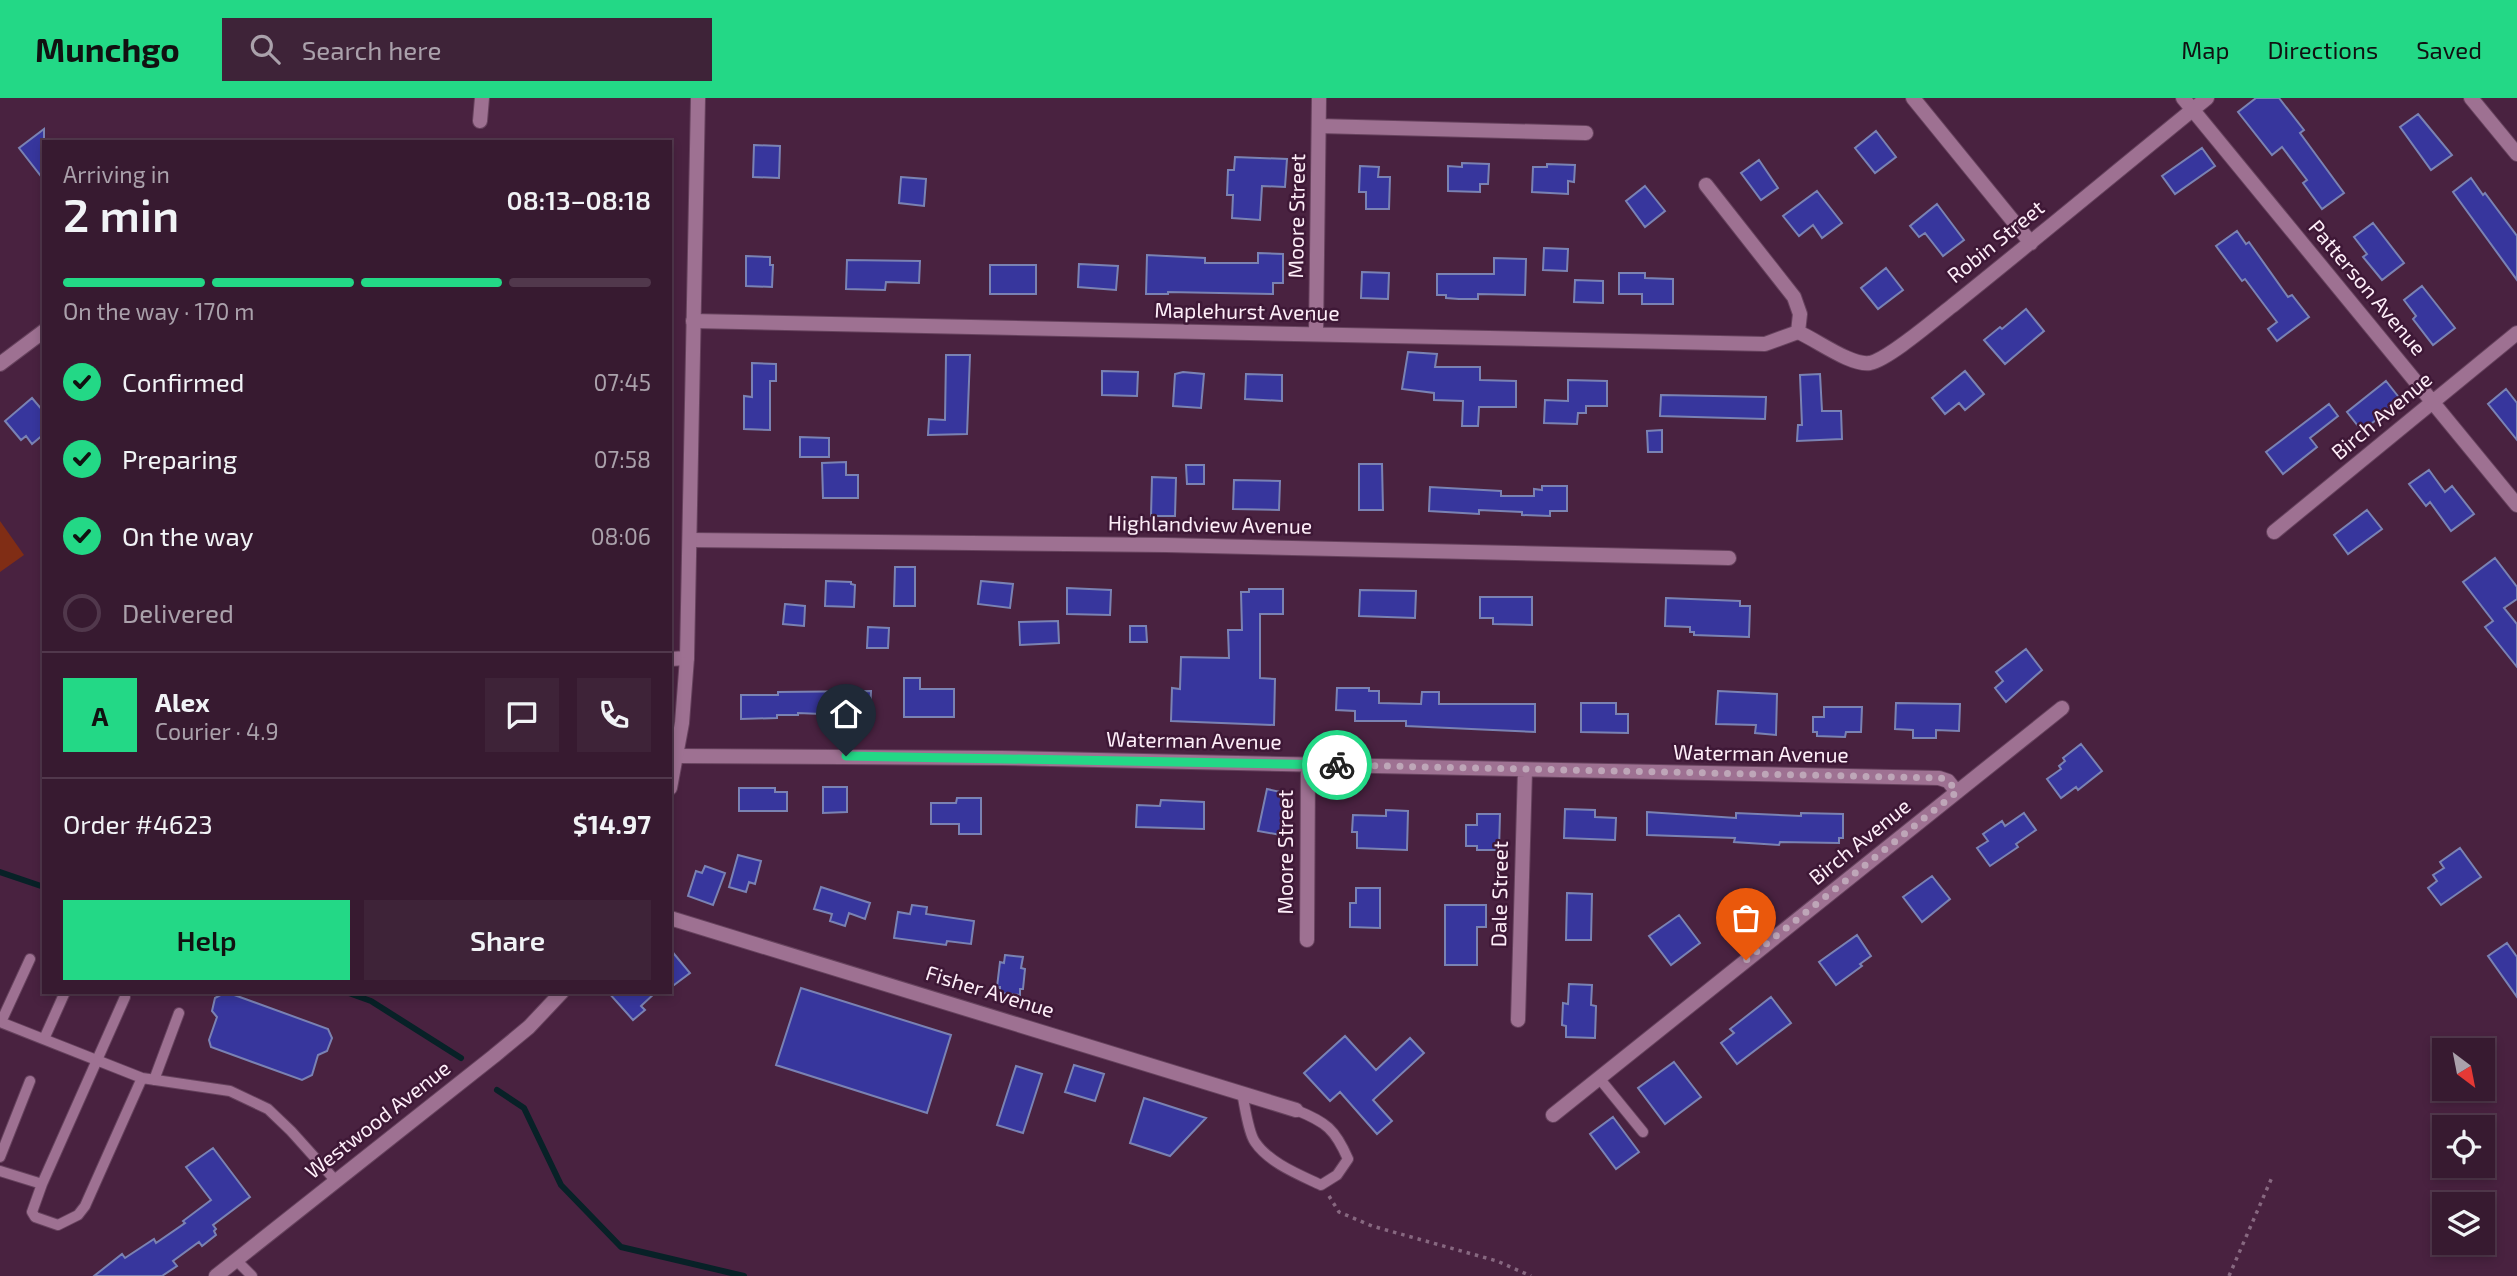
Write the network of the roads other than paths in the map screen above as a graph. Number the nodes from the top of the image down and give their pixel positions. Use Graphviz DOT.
graph roads {
  1 [pos="482,98"];
  2 [pos="698,98"];
  3 [pos="1319,98"];
  4 [pos="1913,98"];
  5 [pos="2207,98"];
  6 [pos="2471,98"];
  7 [pos="2188,104"];
  8 [pos="481,121"];
  9 [pos="1319,126"];
  10 [pos="1587,134"];
  11 [pos="2517,154"];
  12 [pos="1706,185"];
  13 [pos="2031,243"];
  14 [pos="693,321"];
  15 [pos="1798,331"];
  16 [pos="42,332"];
  17 [pos="2517,332"];
  18 [pos="1316,334"];
  19 [pos="0,364"];
  20 [pos="2433,401"];
  21 [pos="2517,505"];
  22 [pos="2274,532"];
  23 [pos="690,540"];
  24 [pos="1729,558"];
  25 [pos="687,658"];
  26 [pos="672,659"];
  27 [pos="2062,708"];
  28 [pos="677,756"];
  29 [pos="1308,765"];
  30 [pos="1525,770"];
  31 [pos="672,779"];
  32 [pos="1957,792"];
  33 [pos="672,919"];
  34 [pos="1307,940"];
  35 [pos="30,959"];
  36 [pos="64,994"];
  37 [pos="560,994"];
  38 [pos="125,997"];
  39 [pos="179,1013"];
  40 [pos="1518,1020"];
  41 [pos="1,1022"];
  42 [pos="44,1039"];
  43 [pos="96,1060"];
  44 [pos="1599,1078"];
  45 [pos="148,1079"];
  46 [pos="30,1081"];
  47 [pos="1242,1093"];
  48 [pos="1296,1110"];
  49 [pos="1553,1115"];
  50 [pos="1643,1132"];
  51 [pos="0,1157"];
  52 [pos="0,1171"];
  53 [pos="335,1180"];
  54 [pos="42,1184"];
  55 [pos="236,1260"];
  56 [pos="216,1276"];
  57 [pos="252,1276"];
  1 -- 8 [label="street"];
  2 -- 14 [label="street"];
  3 -- 9 [label="street, Moore Street"];
  4 -- 13 [label="street"];
  5 -- 7 [label="street, Robin Street"];
  6 -- 11 [label="street"];
  7 -- 13 [label="street, Robin Street"];
  7 -- 20 [label="street, Patterson Avenue"];
  9 -- 10 [label="street"];
  9 -- 18 [label="street, Moore Street"];
  12 -- 15 [label="street"];
  13 -- 15 [label="street, Robin Street"];
  14 -- 18 [label="street, Maplehurst Avenue"];
  14 -- 23 [label="street"];
  15 -- 18 [label="street, Maplehurst Avenue"];
  16 -- 19 [label="street"];
  17 -- 20 [label="street, Birch Avenue"];
  20 -- 21 [label="street, Patterson Avenue"];
  20 -- 22 [label="street, Birch Avenue"];
  23 -- 24 [label="street, Highlandview Avenue"];
  23 -- 25 [label="street"];
  25 -- 26 [label="street"];
  25 -- 28 [label="street"];
  27 -- 32 [label="street, Birch Avenue"];
  28 -- 29 [label="street, Waterman Avenue"];
  28 -- 31 [label="street"];
  29 -- 30 [label="street, Waterman Avenue"];
  29 -- 34 [label="street, Moore Street"];
  30 -- 32 [label="street, Waterman Avenue"];
  30 -- 40 [label="street, Dale Street"];
  32 -- 44 [label="street, Birch Avenue"];
  33 -- 47 [label="street, Fisher Avenue"];
  35 -- 41 [label="lane"];
  36 -- 42 [label="lane"];
  37 -- 53 [label="street, Westwood Avenue"];
  38 -- 43 [label="lane"];
  39 -- 45 [label="lane"];
  41 -- 42 [label="lane"];
  42 -- 43 [label="lane"];
  43 -- 45 [label="lane"];
  43 -- 54 [label="lane"];
  44 -- 49 [label="street, Birch Avenue"];
  44 -- 50 [label="lane"];
  45 -- 53 [label="lane"];
  45 -- 54 [label="lane"];
  46 -- 51 [label="lane"];
  47 -- 48 [label="street, Fisher Avenue"];
  47 -- 48 [label="lane"];
  52 -- 54 [label="lane"];
  53 -- 55 [label="street, Westwood Avenue"];
  55 -- 56 [label="street, Westwood Avenue"];
  55 -- 57 [label="lane"];
}
